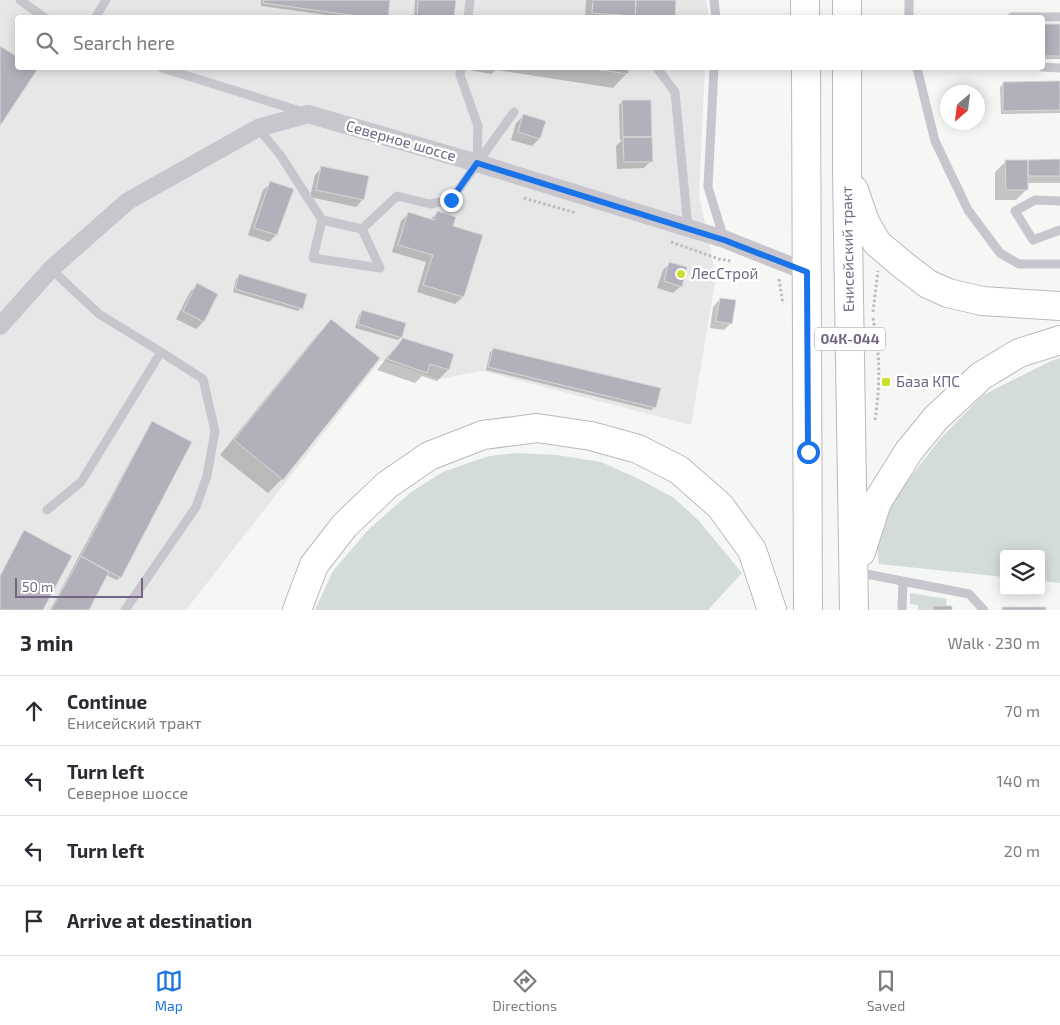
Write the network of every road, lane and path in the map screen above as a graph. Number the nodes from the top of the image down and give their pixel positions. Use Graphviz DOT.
graph roads {
  1 [pos="20,0"];
  2 [pos="106,0"];
  3 [pos="470,0"];
  4 [pos="714,0"];
  5 [pos="805,0"];
  6 [pos="847,0"];
  7 [pos="909,0"];
  8 [pos="41,15"];
  9 [pos="97,15"];
  10 [pos="468,15"];
  11 [pos="716,15"];
  12 [pos="805,15"];
  13 [pos="847,15"];
  14 [pos="909,15"];
  15 [pos="1045,17"];
  16 [pos="1060,17"];
  17 [pos="1045,68"];
  18 [pos="1060,68"];
  19 [pos="168,70"];
  20 [pos="461,70"];
  21 [pos="658,70"];
  22 [pos="714,70"];
  23 [pos="806,70"];
  24 [pos="847,70"];
  25 [pos="917,70"];
  26 [pos="514,112"];
  27 [pos="308,114"];
  28 [pos="258,128"];
  29 [pos="477,163"];
  30 [pos="847,171"];
  31 [pos="524,198"];
  32 [pos="1060,201"];
  33 [pos="579,214"];
  34 [pos="322,220"];
  35 [pos="688,228"];
  36 [pos="362,229"];
  37 [pos="1060,230"];
  38 [pos="724,240"];
  39 [pos="670,242"];
  40 [pos="737,262"];
  41 [pos="1060,264"];
  42 [pos="52,269"];
  43 [pos="878,270"];
  44 [pos="807,272"];
  45 [pos="772,274"];
  46 [pos="784,306"];
  47 [pos="1060,306"];
  48 [pos="0,326"];
  49 [pos="1060,340"];
  50 [pos="161,352"];
  51 [pos="874,424"];
  52 [pos="47,510"];
  53 [pos="854,572"];
  54 [pos="903,581"];
  55 [pos="767,606"];
  56 [pos="125,610"];
  57 [pos="297,610"];
  58 [pos="808,610"];
  59 [pos="854,610"];
  60 [pos="902,610"];
  61 [pos="984,610"];
  1 -- 8 [label="lane"];
  2 -- 9 [label="lane"];
  3 -- 10 [label="lane"];
  4 -- 11 [label="lane"];
  5 -- 12 [label="main road"];
  6 -- 13 [label="main road"];
  7 -- 14 [label="lane"];
  15 -- 16 [label="lane"];
  17 -- 18 [label="lane"];
  19 -- 27 [label="lane, Северное шоссе"];
  20 -- 29 [label="lane"];
  21 -- 35 [label="lane"];
  22 -- 38 [label="lane"];
  23 -- 44 [label="main road, 04К-044"];
  24 -- 30 [label="main road, Енисейский тракт / 04К-044"];
  25 -- 41 [label="lane"];
  26 -- 29 [label="lane"];
  27 -- 28 [label="street"];
  27 -- 29 [label="street, Северное шоссе"];
  28 -- 34 [label="lane"];
  28 -- 42 [label="street"];
  29 -- 35 [label="street, Северное шоссе"];
  29 -- 36 [label="lane"];
  30 -- 47 [label="main road"];
  30 -- 53 [label="main road, Енисейский тракт / 04К-044"];
  31 -- 33 [label="path"];
  32 -- 37 [label="lane"];
  34 -- 36 [label="lane"];
  34 -- 36 [label="lane"];
  35 -- 38 [label="street, Северное шоссе"];
  38 -- 44 [label="street, Северное шоссе"];
  39 -- 40 [label="path"];
  42 -- 48 [label="street"];
  42 -- 50 [label="lane"];
  43 -- 51 [label="path"];
  44 -- 58 [label="main road, 04К-044"];
  45 -- 46 [label="path"];
  49 -- 53 [label="main road"];
  50 -- 52 [label="lane"];
  50 -- 56 [label="lane"];
  53 -- 54 [label="lane"];
  53 -- 59 [label="main road, Енисейский тракт / 04К-044"];
  54 -- 60 [label="lane"];
  54 -- 61 [label="lane"];
  55 -- 57 [label="main road"];
}
